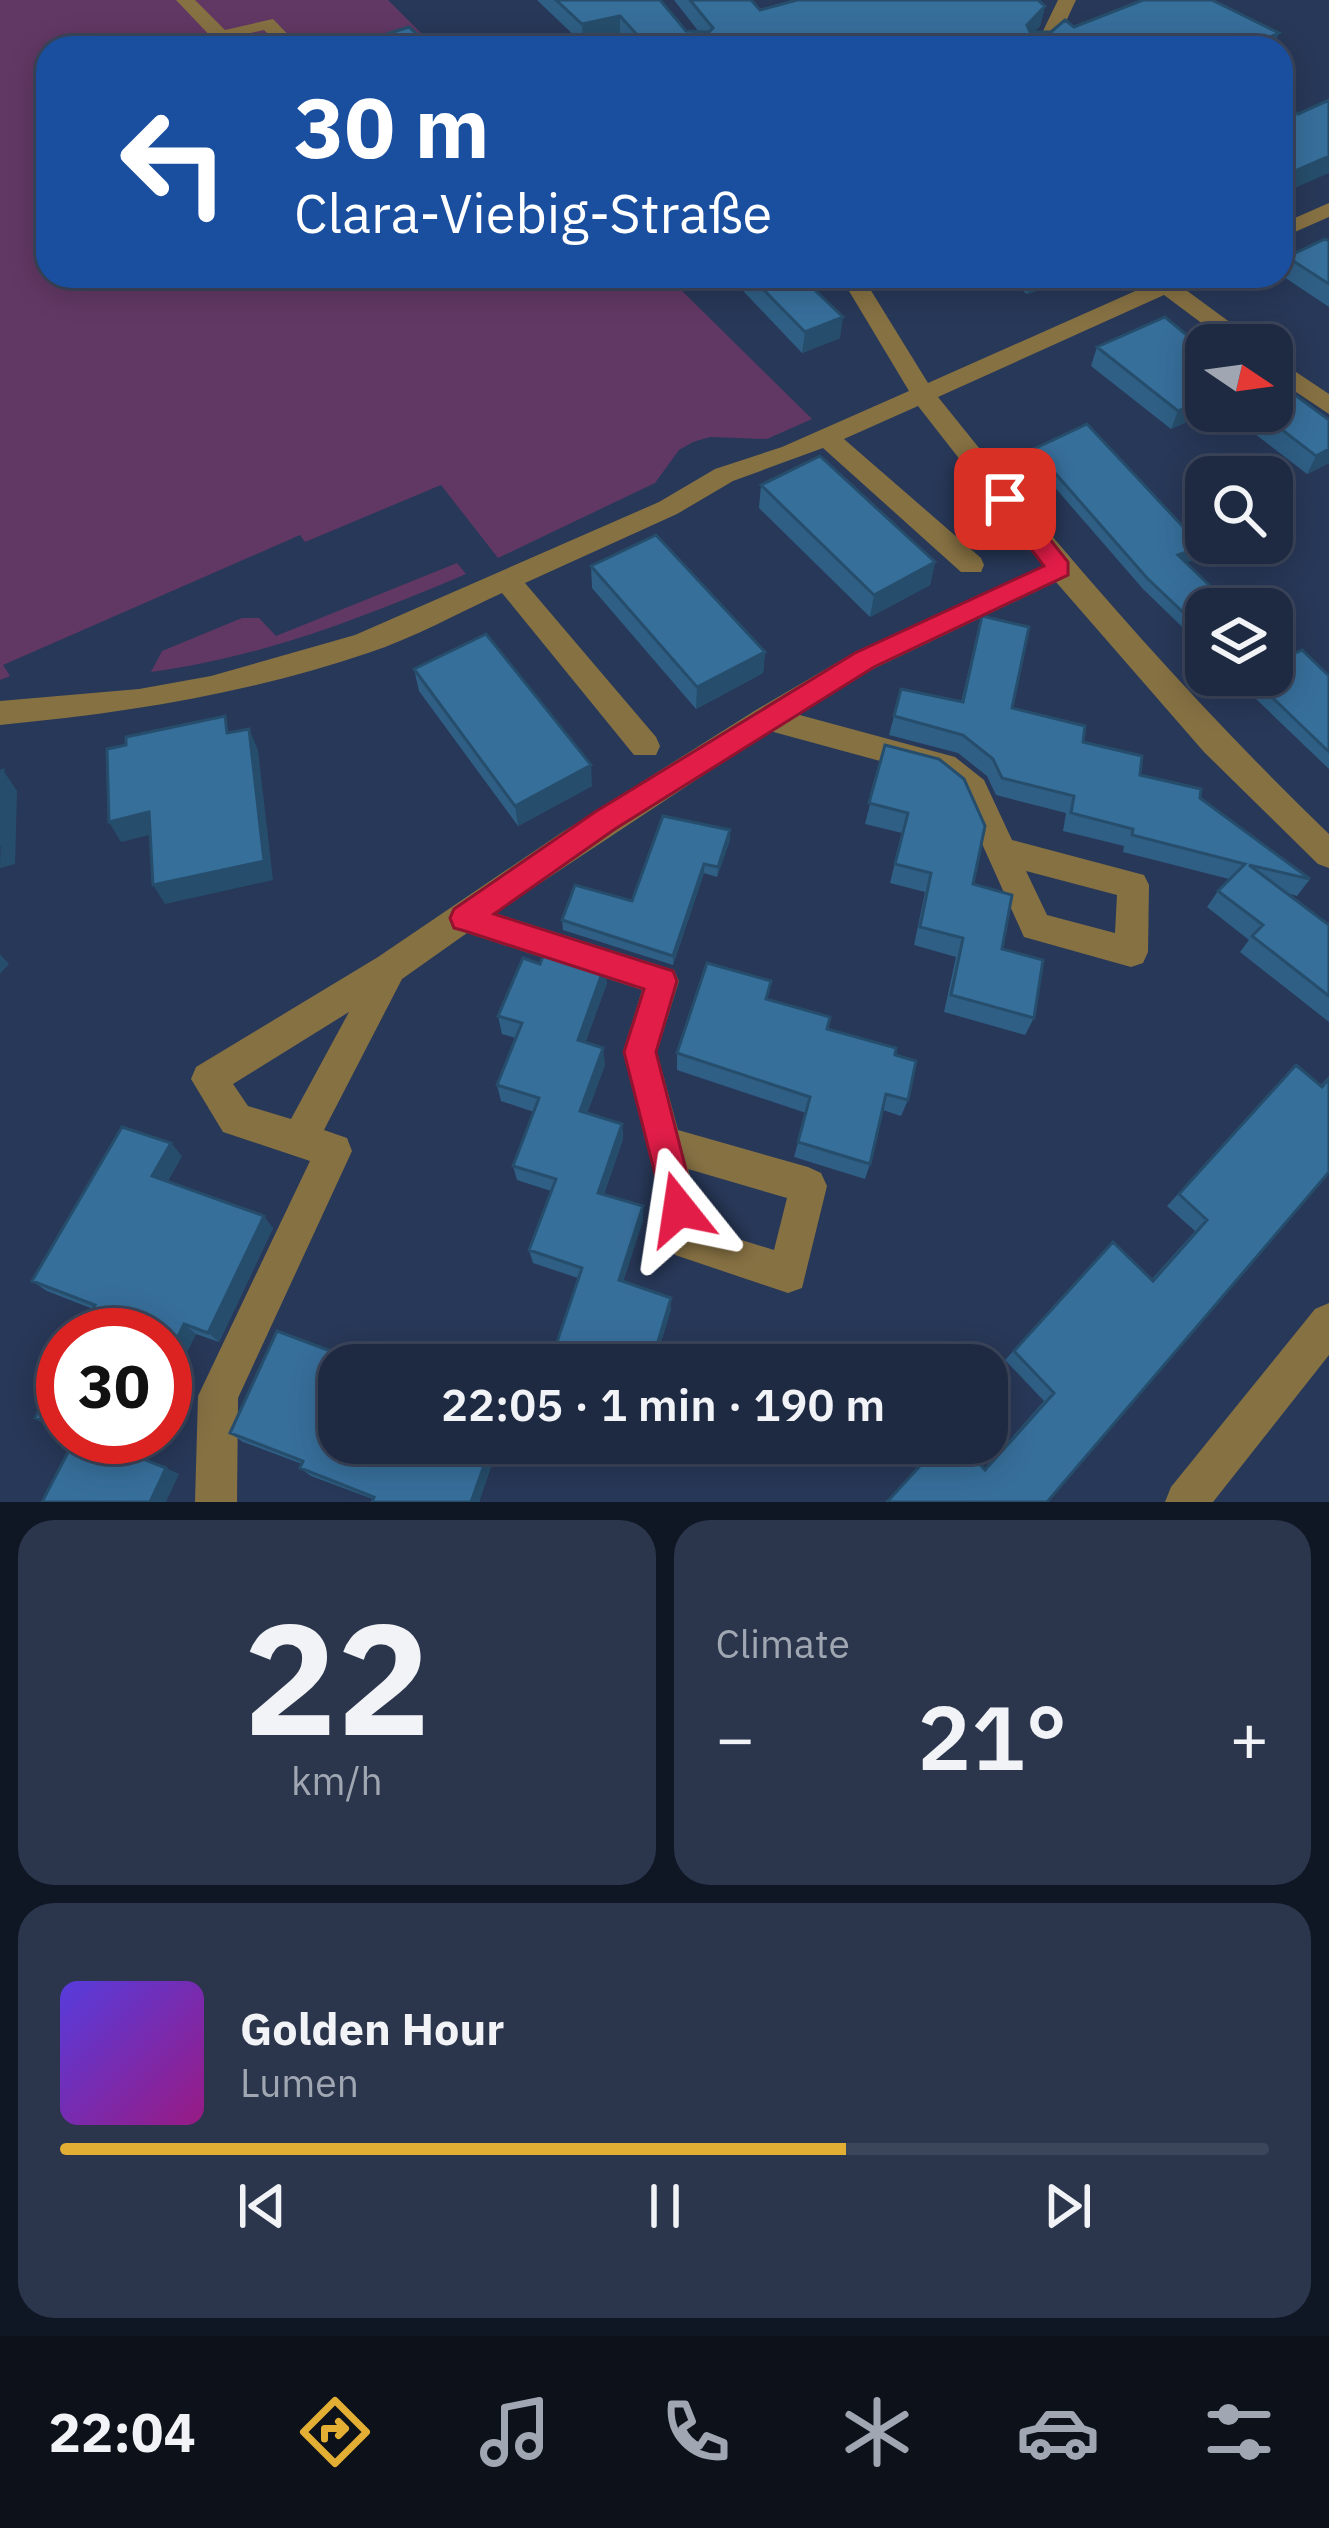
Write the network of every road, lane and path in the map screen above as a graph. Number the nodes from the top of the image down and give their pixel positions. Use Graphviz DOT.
graph roads {
  1 [pos="185,0"];
  2 [pos="1067,0"];
  3 [pos="218,36"];
  4 [pos="226,36"];
  5 [pos="280,36"];
  6 [pos="1049,36"];
  7 [pos="1329,209"];
  8 [pos="1293,226"];
  9 [pos="858,288"];
  10 [pos="1161,288"];
  11 [pos="1185,288"];
  12 [pos="1223,324"];
  13 [pos="1293,379"];
  14 [pos="923,395"];
  15 [pos="1329,406"];
  16 [pos="826,437"];
  17 [pos="971,565"];
  18 [pos="1060,569"];
  19 [pos="507,580"];
  20 [pos="0,713"];
  21 [pos="766,718"];
  22 [pos="645,746"];
  23 [pos="1003,851"];
  24 [pos="1329,854"];
  25 [pos="465,918"];
  26 [pos="390,968"];
  27 [pos="300,1140"];
  28 [pos="662,1143"];
  29 [pos="1329,1323"];
  30 [pos="216,1502"];
  31 [pos="1186,1502"];
  1 -- 3 [label="street"];
  2 -- 6 [label="street"];
  4 -- 5 [label="street"];
  7 -- 8 [label="street"];
  9 -- 14 [label="street"];
  10 -- 14 [label="street"];
  11 -- 12 [label="street"];
  13 -- 15 [label="street"];
  14 -- 16 [label="street"];
  14 -- 18 [label="street"];
  16 -- 17 [label="street"];
  16 -- 19 [label="street"];
  18 -- 21 [label="street"];
  18 -- 24 [label="street"];
  19 -- 20 [label="street"];
  19 -- 22 [label="street"];
  21 -- 23 [label="street"];
  21 -- 25 [label="street"];
  25 -- 26 [label="street"];
  25 -- 28 [label="street"];
  26 -- 27 [label="street"];
  26 -- 27 [label="street"];
  27 -- 30 [label="street"];
  29 -- 31 [label="street"];
}
